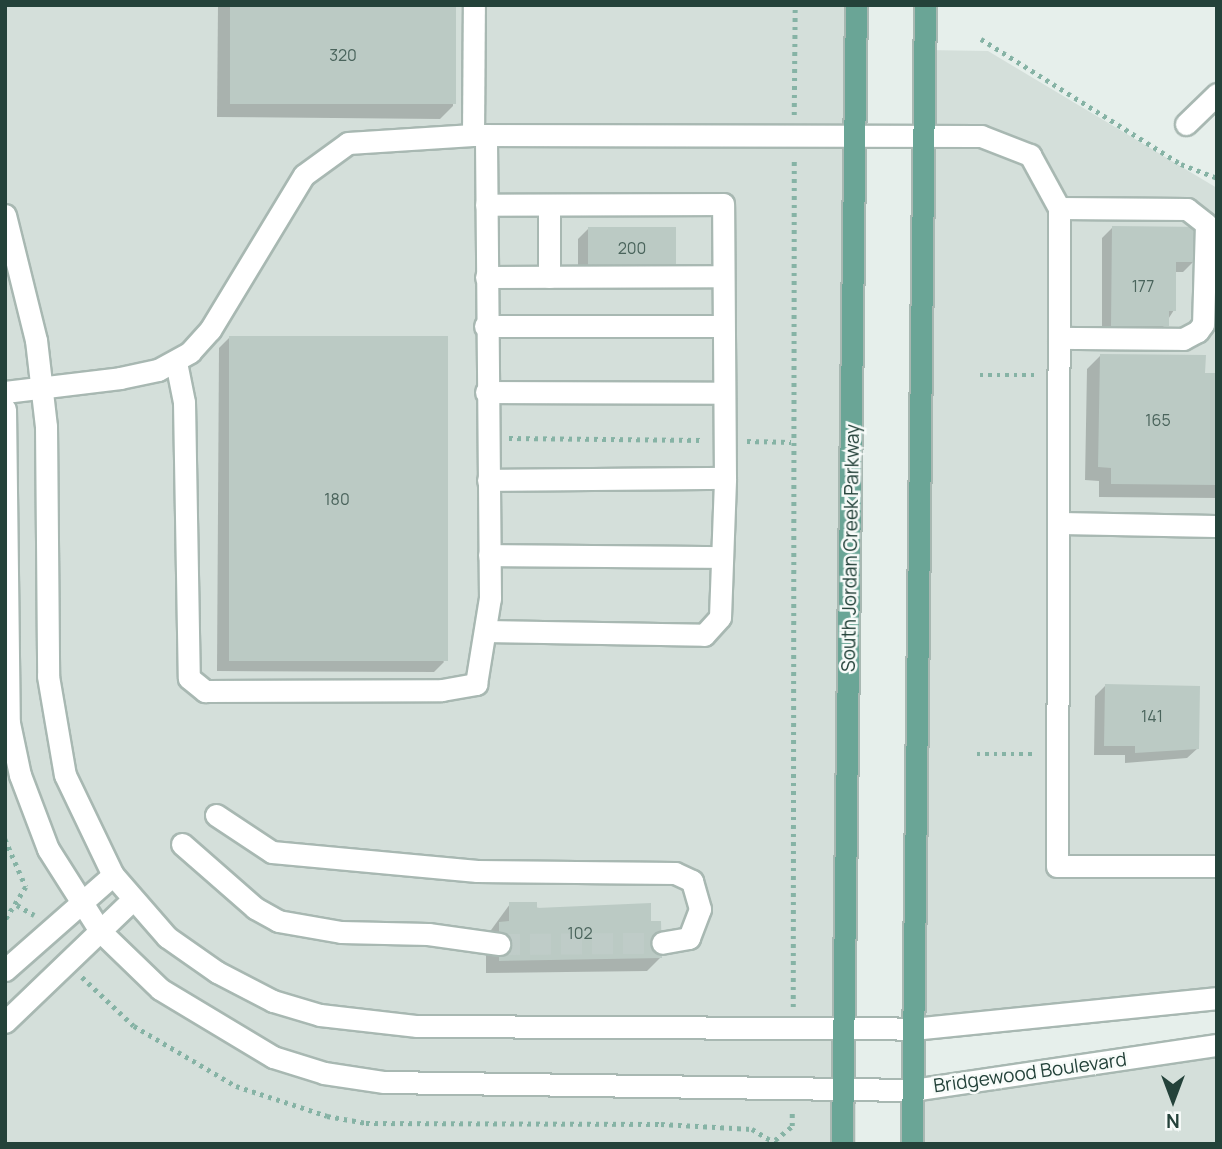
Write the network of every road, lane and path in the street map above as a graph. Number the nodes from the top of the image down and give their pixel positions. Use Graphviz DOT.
graph roads {
  1 [pos="474,5"];
  2 [pos="795,5"];
  3 [pos="856,5"];
  4 [pos="925,5"];
  5 [pos="981,39"];
  6 [pos="1217,94"];
  7 [pos="794,108"];
  8 [pos="1186,124"];
  9 [pos="480,135"];
  10 [pos="856,135"];
  11 [pos="924,136"];
  12 [pos="794,160"];
  13 [pos="1217,178"];
  14 [pos="486,205"];
  15 [pos="549,205"];
  16 [pos="1059,208"];
  17 [pos="5,215"];
  18 [pos="486,276"];
  19 [pos="722,276"];
  20 [pos="549,277"];
  21 [pos="485,326"];
  22 [pos="722,326"];
  23 [pos="1059,338"];
  24 [pos="176,362"];
  25 [pos="980,375"];
  26 [pos="1059,375"];
  27 [pos="42,387"];
  28 [pos="486,391"];
  29 [pos="5,392"];
  30 [pos="723,393"];
  31 [pos="5,409"];
  32 [pos="487,437"];
  33 [pos="725,441"];
  34 [pos="791,442"];
  35 [pos="725,478"];
  36 [pos="488,480"];
  37 [pos="1059,523"];
  38 [pos="1217,526"];
  39 [pos="489,555"];
  40 [pos="722,557"];
  41 [pos="485,631"];
  42 [pos="977,754"];
  43 [pos="1058,755"];
  44 [pos="216,815"];
  45 [pos="5,839"];
  46 [pos="182,844"];
  47 [pos="1217,866"];
  48 [pos="113,875"];
  49 [pos="132,900"];
  50 [pos="82,903"];
  51 [pos="5,921"];
  52 [pos="100,931"];
  53 [pos="662,943"];
  54 [pos="499,944"];
  55 [pos="793,963"];
  56 [pos="5,970"];
  57 [pos="1217,998"];
  58 [pos="5,1022"];
  59 [pos="842,1029"];
  60 [pos="913,1029"];
  61 [pos="1217,1045"];
  62 [pos="912,1090"];
  63 [pos="843,1091"];
  64 [pos="792,1126"];
  65 [pos="776,1144"];
  66 [pos="842,1144"];
  67 [pos="912,1144"];
  1 -- 9 [label="street"];
  2 -- 7 [label="path"];
  3 -- 10 [label="main road, South Jordan Creek Parkway"];
  4 -- 11 [label="main road"];
  5 -- 13 [label="path"];
  6 -- 8 [label="street"];
  9 -- 10 [label="street"];
  9 -- 14 [label="street"];
  9 -- 24 [label="street"];
  10 -- 11 [label="street"];
  10 -- 59 [label="main road, South Jordan Creek Parkway"];
  11 -- 16 [label="street"];
  11 -- 60 [label="main road"];
  12 -- 34 [label="path"];
  14 -- 15 [label="street"];
  14 -- 18 [label="street"];
  15 -- 19 [label="street"];
  15 -- 20 [label="street"];
  16 -- 23 [label="street"];
  16 -- 23 [label="street"];
  17 -- 27 [label="street"];
  18 -- 20 [label="street"];
  18 -- 21 [label="street"];
  19 -- 20 [label="street"];
  19 -- 22 [label="street"];
  21 -- 22 [label="street"];
  21 -- 28 [label="street"];
  22 -- 30 [label="street"];
  23 -- 26 [label="street"];
  24 -- 27 [label="street"];
  24 -- 41 [label="street"];
  25 -- 26 [label="path"];
  26 -- 37 [label="street"];
  27 -- 29 [label="street"];
  27 -- 48 [label="street"];
  28 -- 30 [label="street"];
  28 -- 32 [label="street"];
  30 -- 33 [label="street"];
  31 -- 50 [label="street, Bridgewood Boulevard"];
  32 -- 33 [label="path"];
  32 -- 36 [label="street"];
  33 -- 34 [label="path"];
  33 -- 35 [label="street"];
  34 -- 55 [label="path"];
  35 -- 36 [label="street"];
  35 -- 40 [label="street"];
  36 -- 39 [label="street"];
  37 -- 38 [label="street"];
  37 -- 43 [label="street"];
  39 -- 40 [label="street"];
  39 -- 41 [label="street"];
  40 -- 41 [label="street"];
  42 -- 43 [label="path"];
  43 -- 47 [label="street"];
  44 -- 53 [label="street"];
  45 -- 51 [label="path"];
  46 -- 54 [label="street"];
  48 -- 49 [label="street"];
  48 -- 50 [label="street"];
  49 -- 52 [label="street"];
  49 -- 59 [label="street"];
  50 -- 52 [label="street, Bridgewood Boulevard"];
  50 -- 56 [label="street"];
  52 -- 58 [label="street"];
  52 -- 63 [label="street, Bridgewood Boulevard"];
  57 -- 60 [label="street"];
  59 -- 60 [label="street"];
  59 -- 63 [label="main road, South Jordan Creek Parkway"];
  60 -- 62 [label="main road"];
  61 -- 62 [label="street, Bridgewood Boulevard"];
  62 -- 63 [label="street, Bridgewood Boulevard"];
  62 -- 67 [label="main road"];
  63 -- 66 [label="main road, South Jordan Creek Parkway"];
  64 -- 65 [label="path"];
}
